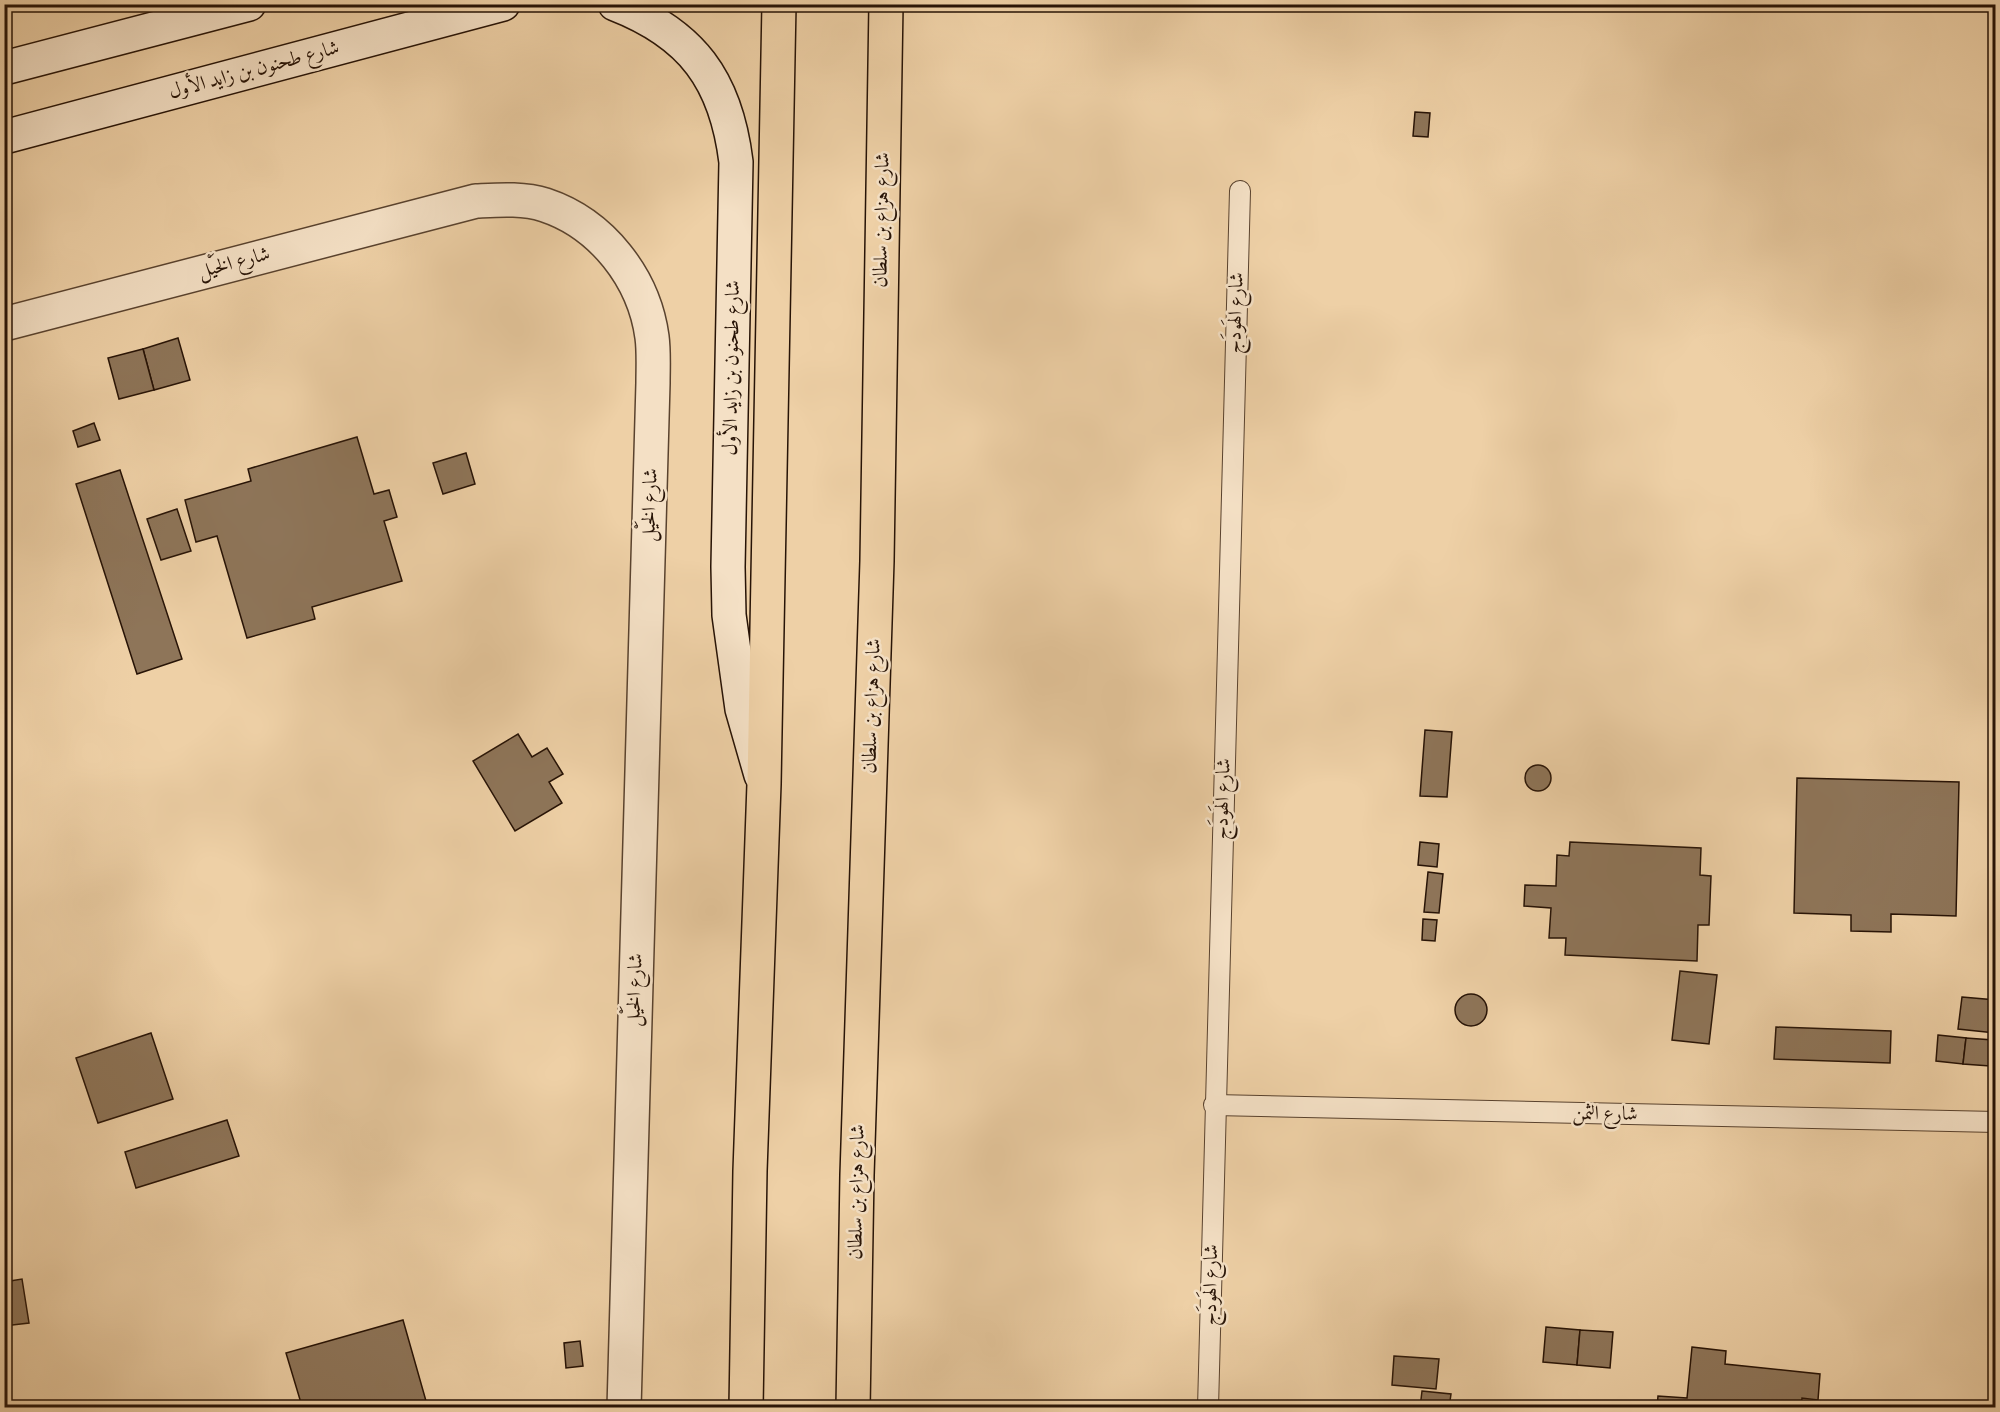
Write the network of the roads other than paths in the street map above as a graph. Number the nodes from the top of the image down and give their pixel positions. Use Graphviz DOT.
graph roads {
  1 [pos="249,4"];
  2 [pos="503,4"];
  3 [pos="615,4"];
  4 [pos="779,4"];
  5 [pos="885,4"];
  6 [pos="4,68"];
  7 [pos="4,137"];
  8 [pos="1240,191"];
  9 [pos="4,324"];
  10 [pos="764,784"];
  11 [pos="1214,1105"];
  12 [pos="1995,1122"];
  13 [pos="624,1407"];
  14 [pos="746,1407"];
  15 [pos="853,1407"];
  16 [pos="1208,1407"];
  1 -- 6 [label="street"];
  2 -- 7 [label="street, شارع طحنون بن زايد الأول"];
  3 -- 10 [label="street, شارع طحنون بن زايد الأول"];
  4 -- 10 [label="main road"];
  5 -- 15 [label="main road, شارع هزاع بن سلطان"];
  8 -- 11 [label="lane, شارع الهَودَج"];
  9 -- 13 [label="street, شارع الخَيْل"];
  10 -- 14 [label="main road"];
  11 -- 12 [label="lane, شارع الثمن"];
  11 -- 16 [label="lane, شارع الهَودَج"];
}
